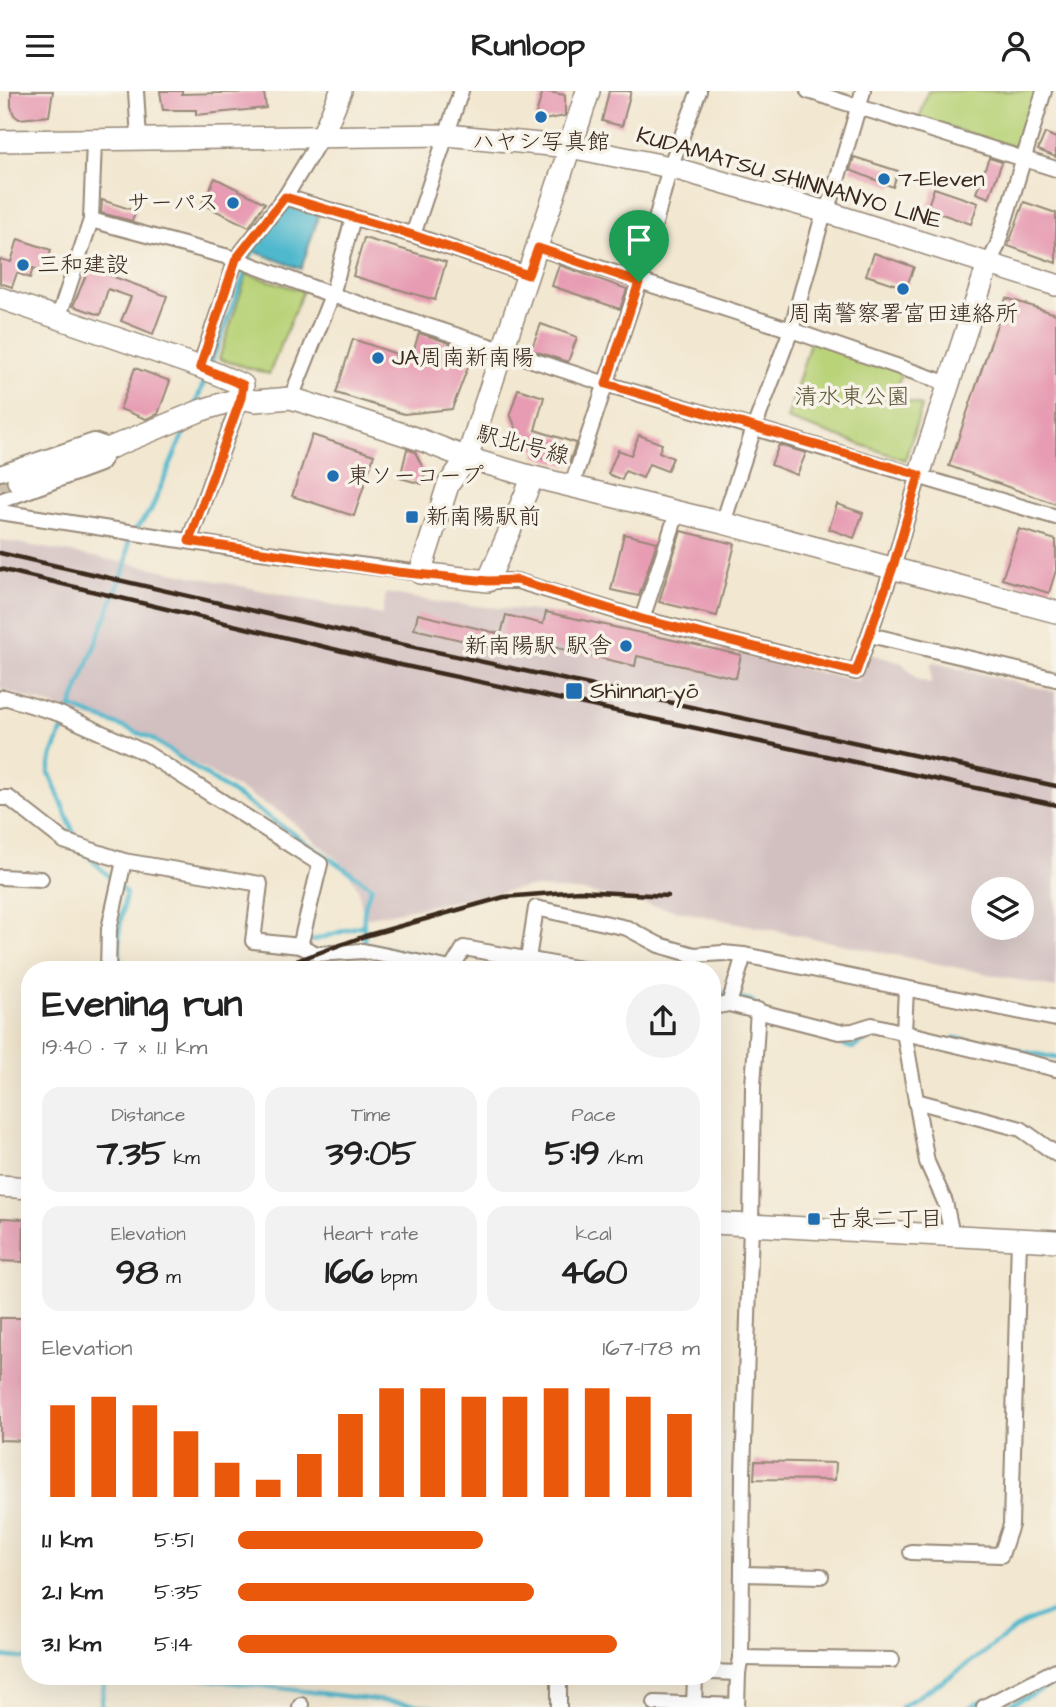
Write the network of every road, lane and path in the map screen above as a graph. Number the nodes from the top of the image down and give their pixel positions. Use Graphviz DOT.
graph roads {
  1 [pos="136,91"];
  2 [pos="341,91"];
  3 [pos="461,91"];
  4 [pos="588,91"];
  5 [pos="699,91"];
  6 [pos="808,91"];
  7 [pos="863,91"];
  8 [pos="1044,91"];
  9 [pos="858,107"];
  10 [pos="447,135"];
  11 [pos="323,137"];
  12 [pos="139,139"];
  13 [pos="0,141"];
  14 [pos="94,141"];
  15 [pos="570,147"];
  16 [pos="1023,159"];
  17 [pos="670,167"];
  18 [pos="1056,169"];
  19 [pos="285,197"];
  20 [pos="826,212"];
  21 [pos="354,218"];
  22 [pos="91,220"];
  23 [pos="413,235"];
  24 [pos="538,248"];
  25 [pos="236,259"];
  26 [pos="988,264"];
  27 [pos="528,275"];
  28 [pos="639,282"];
  29 [pos="1056,285"];
  30 [pos="332,295"];
  31 [pos="0,298"];
  32 [pos="58,319"];
  33 [pos="791,330"];
  34 [pos="502,351"];
  35 [pos="200,367"];
  36 [pos="606,384"];
  37 [pos="948,384"];
  38 [pos="241,398"];
  39 [pos="291,398"];
  40 [pos="754,428"];
  41 [pos="112,447"];
  42 [pos="467,458"];
  43 [pos="919,475"];
  44 [pos="9,477"];
  45 [pos="533,477"];
  46 [pos="572,485"];
  47 [pos="0,501"];
  48 [pos="0,512"];
  49 [pos="677,513"];
  50 [pos="1056,517"];
  51 [pos="723,523"];
  52 [pos="189,541"];
  53 [pos="893,567"];
  54 [pos="420,573"];
  55 [pos="488,581"];
  56 [pos="1056,612"];
  57 [pos="642,619"];
  58 [pos="870,635"];
  59 [pos="1056,679"];
  60 [pos="0,700"];
  61 [pos="0,798"];
  62 [pos="124,861"];
  63 [pos="0,877"];
  64 [pos="41,879"];
  65 [pos="300,946"];
  66 [pos="744,955"];
  67 [pos="528,959"];
  68 [pos="108,961"];
  69 [pos="412,961"];
  70 [pos="456,961"];
  71 [pos="539,961"];
  72 [pos="905,989"];
  73 [pos="729,1004"];
  74 [pos="721,1005"];
  75 [pos="758,1010"];
  76 [pos="1056,1019"];
  77 [pos="904,1032"];
  78 [pos="1056,1069"];
  79 [pos="916,1101"];
  80 [pos="1056,1154"];
  81 [pos="0,1186"];
  82 [pos="21,1187"];
  83 [pos="721,1223"];
  84 [pos="751,1225"];
  85 [pos="952,1235"];
  86 [pos="1019,1238"];
  87 [pos="1056,1241"];
  88 [pos="911,1552"];
  89 [pos="743,1574"];
  90 [pos="821,1576"];
  91 [pos="892,1660"];
  92 [pos="740,1665"];
  93 [pos="721,1670"];
  94 [pos="1056,1670"];
  95 [pos="559,1685"];
  96 [pos="695,1685"];
  97 [pos="655,1703"];
  98 [pos="694,1705"];
  99 [pos="559,1707"];
  100 [pos="737,1707"];
  101 [pos="984,1707"];
  1 -- 12 [label="street"];
  2 -- 11 [label="main road"];
  3 -- 10 [label="street"];
  4 -- 15 [label="main road"];
  5 -- 17 [label="street"];
  6 -- 9 [label="street"];
  7 -- 9 [label="street"];
  8 -- 16 [label="street"];
  9 -- 16 [label="street"];
  9 -- 20 [label="street"];
  10 -- 11 [label="main road, KUDAMATSU SHINNANYO LINE"];
  10 -- 15 [label="main road, KUDAMATSU SHINNANYO LINE"];
  10 -- 23 [label="street"];
  11 -- 12 [label="main road, KUDAMATSU SHINNANYO LINE"];
  11 -- 19 [label="street"];
  12 -- 14 [label="main road, KUDAMATSU SHINNANYO LINE"];
  13 -- 14 [label="main road, KUDAMATSU SHINNANYO LINE"];
  14 -- 22 [label="street"];
  15 -- 17 [label="main road, KUDAMATSU SHINNANYO LINE"];
  15 -- 24 [label="main road"];
  16 -- 18 [label="street"];
  16 -- 26 [label="street"];
  17 -- 20 [label="main road, KUDAMATSU SHINNANYO LINE"];
  17 -- 28 [label="street"];
  19 -- 21 [label="street"];
  19 -- 25 [label="street"];
  20 -- 26 [label="main road, KUDAMATSU SHINNANYO LINE"];
  20 -- 33 [label="street"];
  21 -- 23 [label="street"];
  21 -- 30 [label="street"];
  22 -- 25 [label="street"];
  22 -- 32 [label="street"];
  23 -- 27 [label="street"];
  24 -- 27 [label="main road"];
  24 -- 28 [label="street"];
  25 -- 30 [label="street"];
  25 -- 35 [label="street"];
  26 -- 29 [label="main road, KUDAMATSU SHINNANYO LINE"];
  26 -- 37 [label="main road"];
  27 -- 34 [label="main road"];
  28 -- 33 [label="street"];
  28 -- 36 [label="street"];
  30 -- 34 [label="street"];
  30 -- 39 [label="street"];
  31 -- 32 [label="main road"];
  32 -- 35 [label="main road"];
  33 -- 37 [label="street"];
  33 -- 40 [label="street"];
  34 -- 36 [label="street"];
  34 -- 42 [label="main road"];
  35 -- 38 [label="main road"];
  36 -- 40 [label="street"];
  36 -- 46 [label="street"];
  37 -- 43 [label="main road"];
  38 -- 39 [label="main road, 駅北1号線"];
  38 -- 41 [label="main road, 駅北1号線"];
  38 -- 52 [label="street"];
  39 -- 42 [label="main road, 駅北1号線"];
  40 -- 43 [label="street"];
  40 -- 51 [label="street"];
  41 -- 44 [label="main road, 駅北1号線"];
  41 -- 47 [label="street"];
  42 -- 45 [label="main road, 駅北1号線"];
  42 -- 54 [label="main road"];
  43 -- 50 [label="street"];
  43 -- 53 [label="street"];
  45 -- 46 [label="main road, 駅北1号線"];
  45 -- 55 [label="main road"];
  46 -- 49 [label="main road, 駅北1号線"];
  48 -- 52 [label="street"];
  49 -- 51 [label="main road, 駅北1号線"];
  49 -- 57 [label="street"];
  51 -- 53 [label="main road, 駅北1号線"];
  52 -- 54 [label="street"];
  53 -- 56 [label="main road, 駅北1号線"];
  53 -- 58 [label="street"];
  54 -- 55 [label="main road"];
  55 -- 57 [label="street"];
  57 -- 58 [label="street"];
  58 -- 59 [label="street"];
  60 -- 65 [label="street"];
  61 -- 62 [label="street"];
  62 -- 65 [label="street"];
  62 -- 68 [label="street"];
  63 -- 64 [label="street"];
  65 -- 69 [label="street"];
  66 -- 67 [label="street"];
  66 -- 72 [label="street"];
  66 -- 73 [label="street"];
  67 -- 70 [label="street"];
  67 -- 71 [label="street"];
  72 -- 76 [label="street"];
  72 -- 77 [label="street"];
  73 -- 74 [label="street"];
  73 -- 75 [label="street"];
  75 -- 77 [label="street"];
  75 -- 84 [label="street"];
  77 -- 78 [label="street"];
  77 -- 79 [label="street"];
  79 -- 80 [label="street"];
  79 -- 85 [label="street"];
  81 -- 82 [label="main road"];
  83 -- 84 [label="main road"];
  84 -- 85 [label="main road"];
  84 -- 89 [label="street"];
  85 -- 86 [label="main road"];
  86 -- 87 [label="main road"];
  86 -- 88 [label="street"];
  89 -- 90 [label="street"];
  89 -- 92 [label="street"];
  91 -- 92 [label="street"];
  92 -- 93 [label="street"];
  92 -- 100 [label="street"];
  94 -- 101 [label="street"];
  95 -- 99 [label="street"];
  96 -- 98 [label="street"];
  97 -- 98 [label="street"];
  98 -- 100 [label="street"];
}
